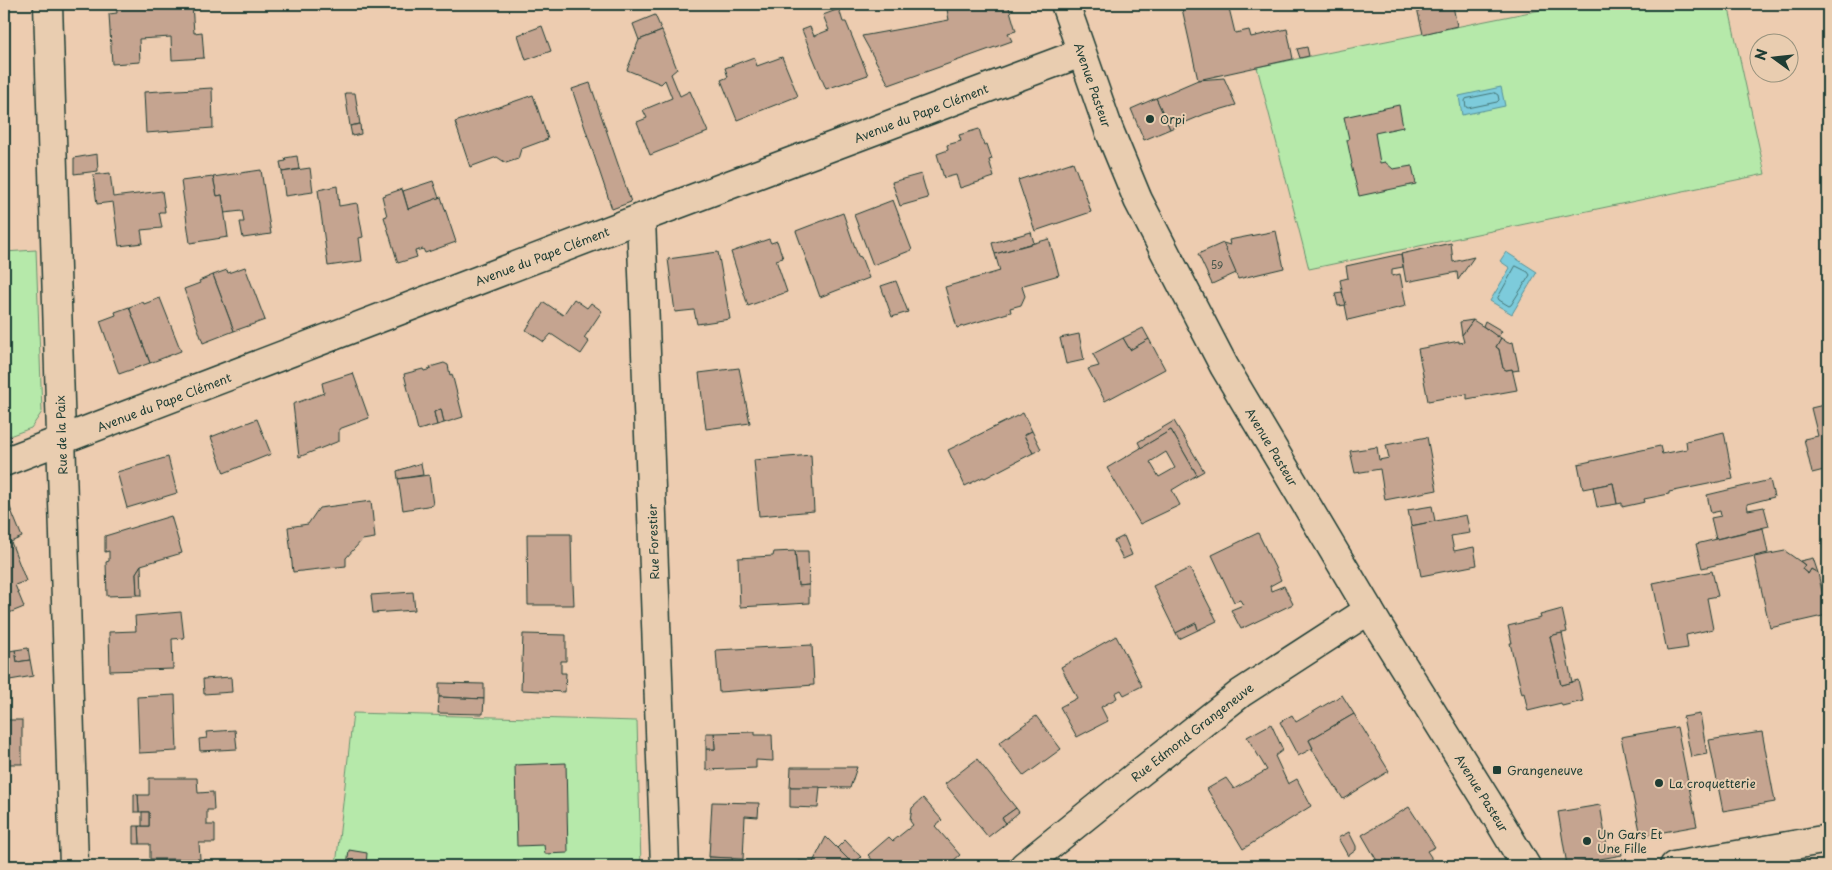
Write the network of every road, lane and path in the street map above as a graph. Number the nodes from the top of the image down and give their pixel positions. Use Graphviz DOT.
graph roads {
  1 [pos="48,4"];
  2 [pos="1065,4"];
  3 [pos="1081,53"];
  4 [pos="641,218"];
  5 [pos="61,441"];
  6 [pos="4,462"];
  7 [pos="1369,610"];
  8 [pos="1828,839"];
  9 [pos="74,866"];
  10 [pos="665,866"];
  11 [pos="1024,866"];
  12 [pos="1526,866"];
  13 [pos="1674,866"];
  1 -- 5 [label="street, Rue de la Paix"];
  2 -- 3 [label="street, Avenue Pasteur"];
  3 -- 4 [label="street, Avenue du Pape Clément"];
  3 -- 7 [label="street, Avenue Pasteur"];
  4 -- 5 [label="street, Avenue du Pape Clément"];
  4 -- 10 [label="street, Rue Forestier"];
  5 -- 6 [label="street, Avenue du Pape Clément"];
  5 -- 9 [label="street, Rue de la Paix"];
  7 -- 11 [label="street, Rue Edmond Grangeneuve"];
  7 -- 12 [label="street, Avenue Pasteur"];
  8 -- 13 [label="street"];
}
